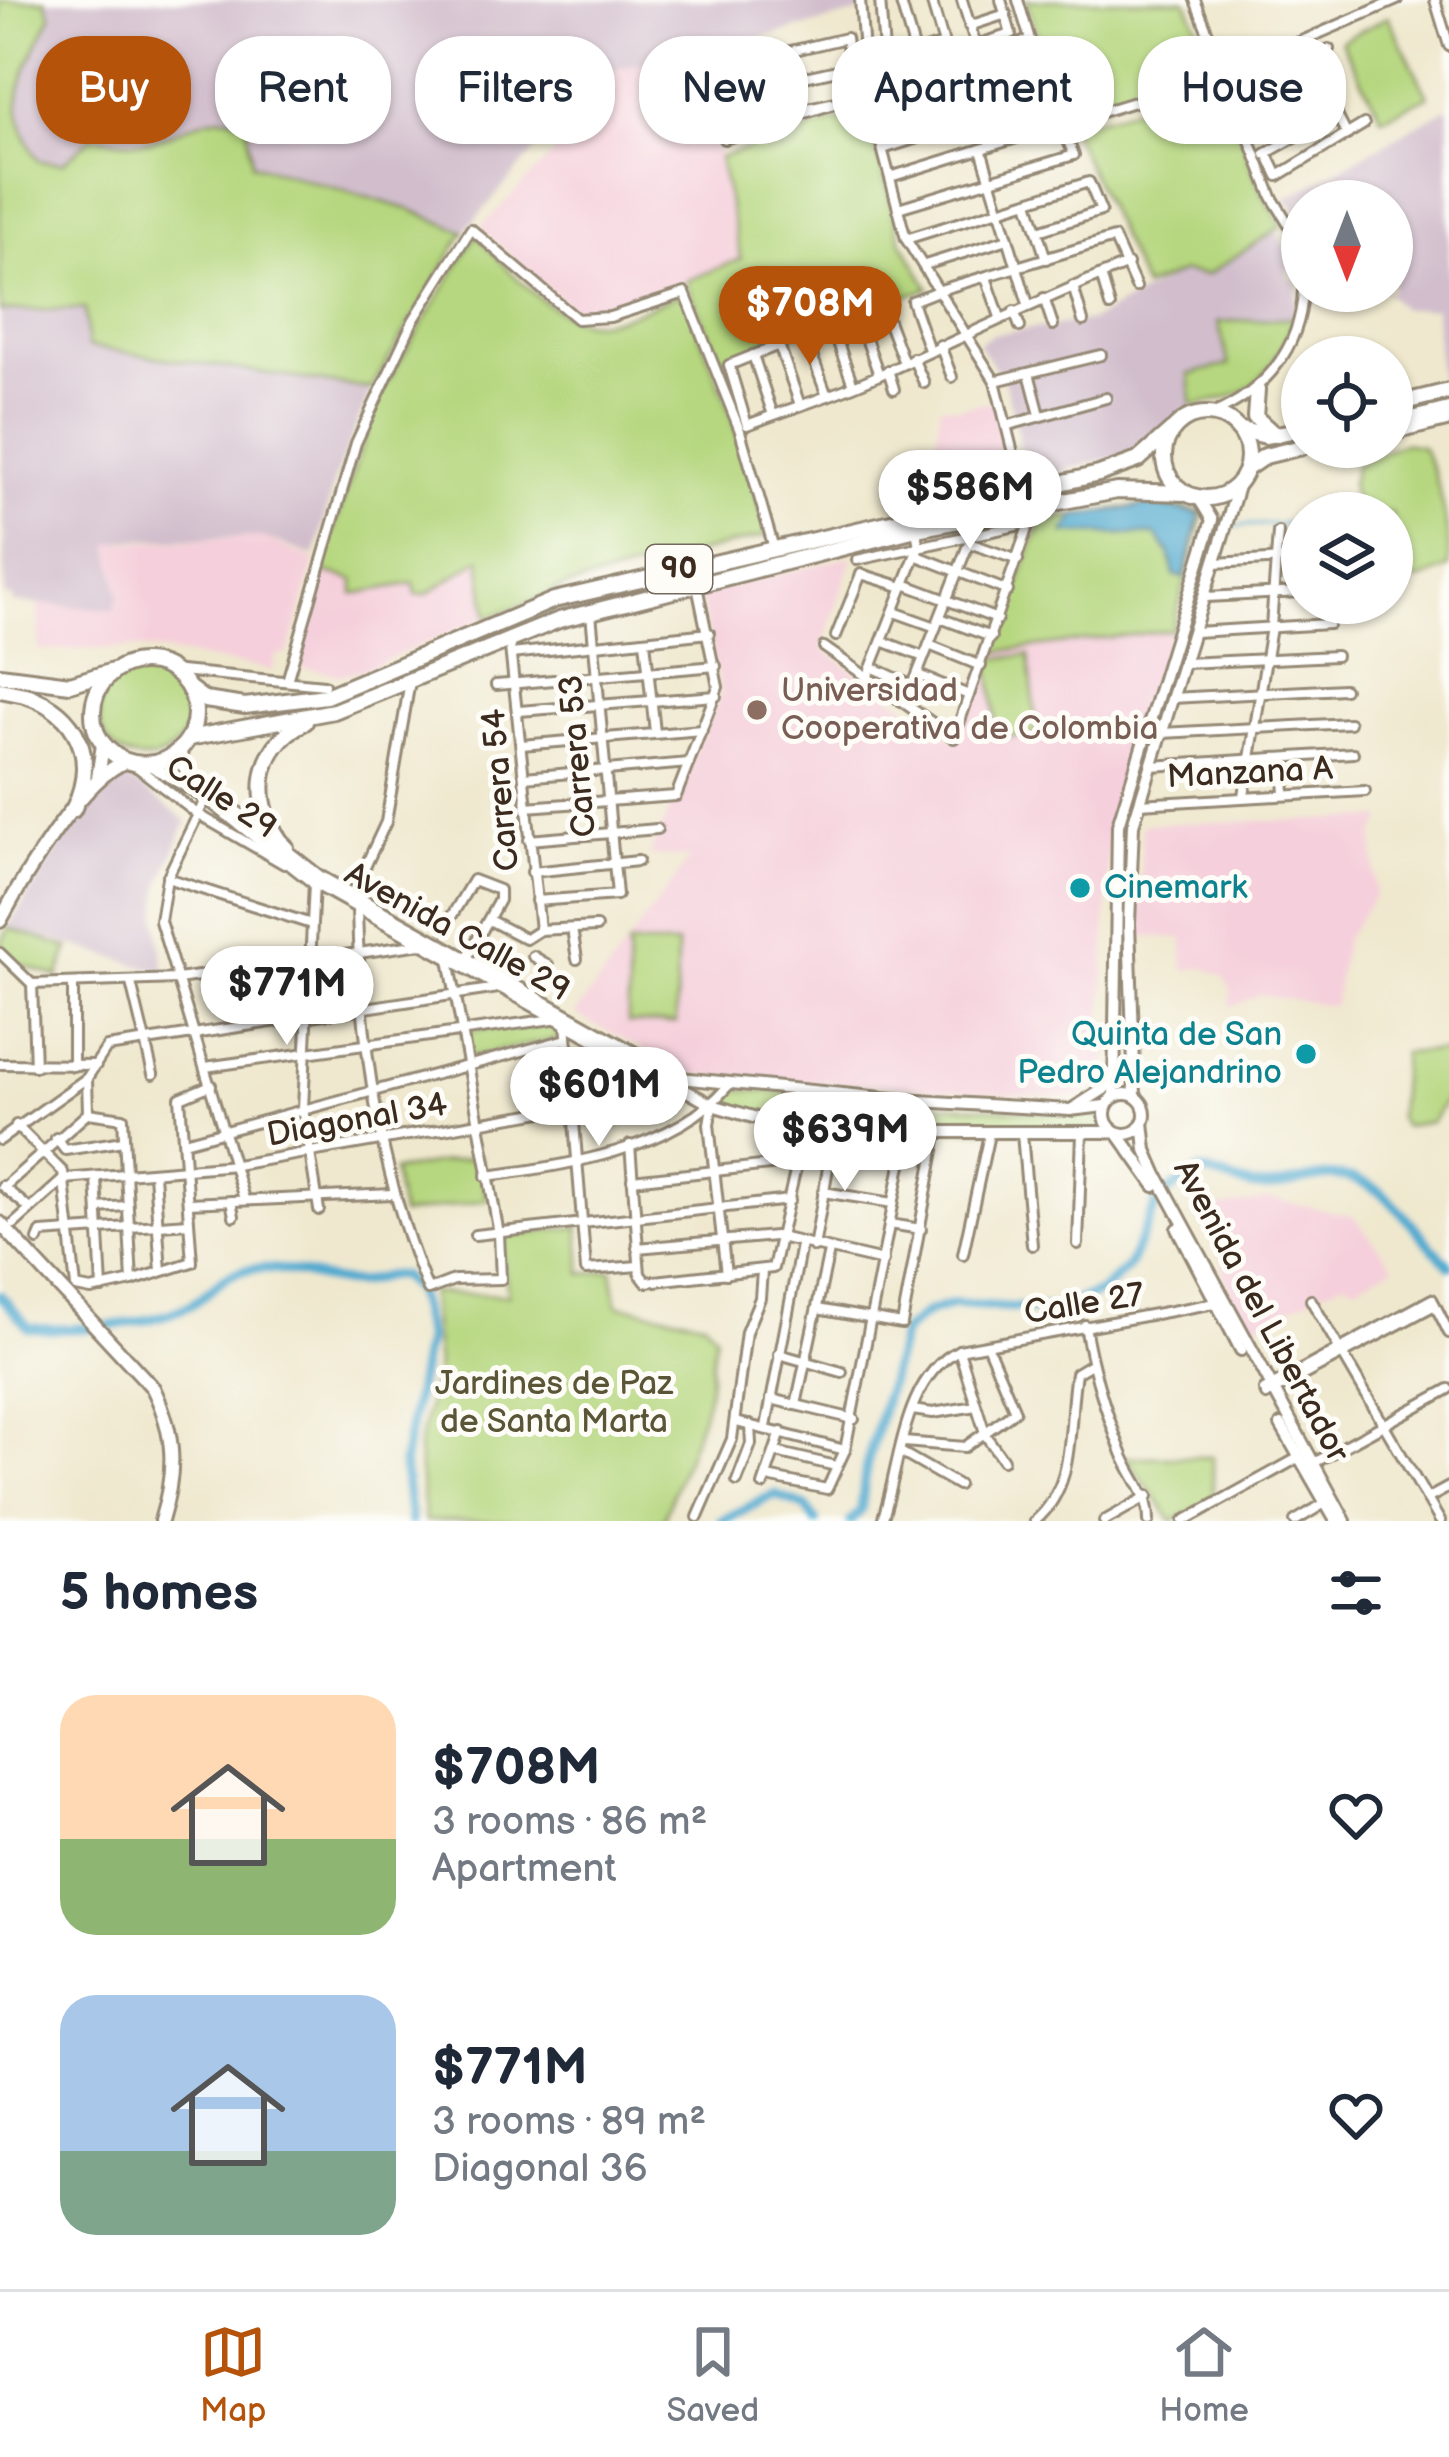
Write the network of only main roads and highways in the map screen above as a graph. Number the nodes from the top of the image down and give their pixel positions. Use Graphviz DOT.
graph roads {
  1 [pos="1257,390"];
  2 [pos="1449,391"];
  3 [pos="1413,400"];
  4 [pos="1449,410"];
  5 [pos="1413,419"];
  6 [pos="1237,427"];
  7 [pos="1172,430"];
  8 [pos="1281,434"];
  9 [pos="1275,436"];
  10 [pos="1281,452"];
  11 [pos="1242,477"];
  12 [pos="1192,495"];
  13 [pos="118,670"];
  14 [pos="0,675"];
  15 [pos="189,688"];
  16 [pos="0,690"];
  17 [pos="25,695"];
  18 [pos="334,711"];
  19 [pos="95,729"];
  20 [pos="185,743"];
  21 [pos="103,744"];
  22 [pos="135,763"];
  23 [pos="98,780"];
  24 [pos="1124,792"];
  25 [pos="73,810"];
  26 [pos="288,856"];
  27 [pos="1129,887"];
  28 [pos="355,901"];
  29 [pos="0,921"];
  30 [pos="433,940"];
  31 [pos="533,1001"];
  32 [pos="565,1018"];
  33 [pos="1116,1062"];
  34 [pos="1135,1096"];
  35 [pos="1110,1102"];
  36 [pos="1070,1110"];
  37 [pos="1143,1122"];
  38 [pos="1116,1132"];
  39 [pos="1154,1177"];
  40 [pos="7,1224"];
  41 [pos="1185,1234"];
  42 [pos="1267,1391"];
  43 [pos="1328,1501"];
  44 [pos="161,1521"];
  45 [pos="1341,1521"];
  1 -- 9 [label="highway"];
  2 -- 3 [label="highway"];
  4 -- 5 [label="highway"];
  6 -- 7 [label="highway"];
  6 -- 9 [label="highway"];
  6 -- 11 [label="highway"];
  7 -- 12 [label="highway"];
  7 -- 15 [label="highway, 90"];
  8 -- 9 [label="highway"];
  10 -- 11 [label="highway"];
  11 -- 12 [label="highway"];
  11 -- 27 [label="main road"];
  12 -- 18 [label="highway, 90"];
  12 -- 24 [label="main road"];
  13 -- 14 [label="highway"];
  13 -- 15 [label="highway, 90"];
  13 -- 19 [label="highway"];
  15 -- 20 [label="highway"];
  16 -- 17 [label="highway"];
  17 -- 19 [label="highway"];
  17 -- 25 [label="highway"];
  18 -- 20 [label="highway, 90"];
  18 -- 26 [label="highway"];
  19 -- 21 [label="highway"];
  20 -- 22 [label="highway, 90"];
  20 -- 26 [label="main road, Avenida Calle 29"];
  21 -- 22 [label="highway"];
  21 -- 23 [label="main road"];
  22 -- 23 [label="main road"];
  22 -- 26 [label="main road, Avenida Calle 29"];
  23 -- 25 [label="main road"];
  24 -- 27 [label="main road"];
  24 -- 33 [label="main road"];
  25 -- 29 [label="main road"];
  26 -- 28 [label="main road, Avenida Calle 29"];
  26 -- 28 [label="main road, Avenida Calle 29"];
  27 -- 34 [label="main road"];
  28 -- 30 [label="main road, Avenida Calle 29"];
  30 -- 31 [label="main road, Avenida Calle 29"];
  30 -- 31 [label="main road, Avenida Calle 29"];
  31 -- 32 [label="main road, Avenida Calle 29"];
  32 -- 36 [label="main road, Avenida Calle 29"];
  32 -- 38 [label="main road, Avenida Calle 29"];
  33 -- 35 [label="main road"];
  33 -- 36 [label="main road"];
  34 -- 35 [label="main road"];
  34 -- 37 [label="main road"];
  35 -- 36 [label="main road, Avenida Calle 29"];
  35 -- 38 [label="main road"];
  37 -- 38 [label="main road"];
  37 -- 39 [label="main road, Avenida del Libertador"];
  38 -- 39 [label="main road, Avenida del Libertador"];
  39 -- 41 [label="main road, Avenida del Libertador"];
  40 -- 44 [label="main road"];
  41 -- 42 [label="main road, Avenida del Libertador"];
  41 -- 42 [label="main road, Avenida del Libertador"];
  42 -- 43 [label="main road, Avenida del Libertador"];
  42 -- 43 [label="main road, Avenida del Libertador"];
  43 -- 45 [label="main road, Avenida del Libertador"];
}
